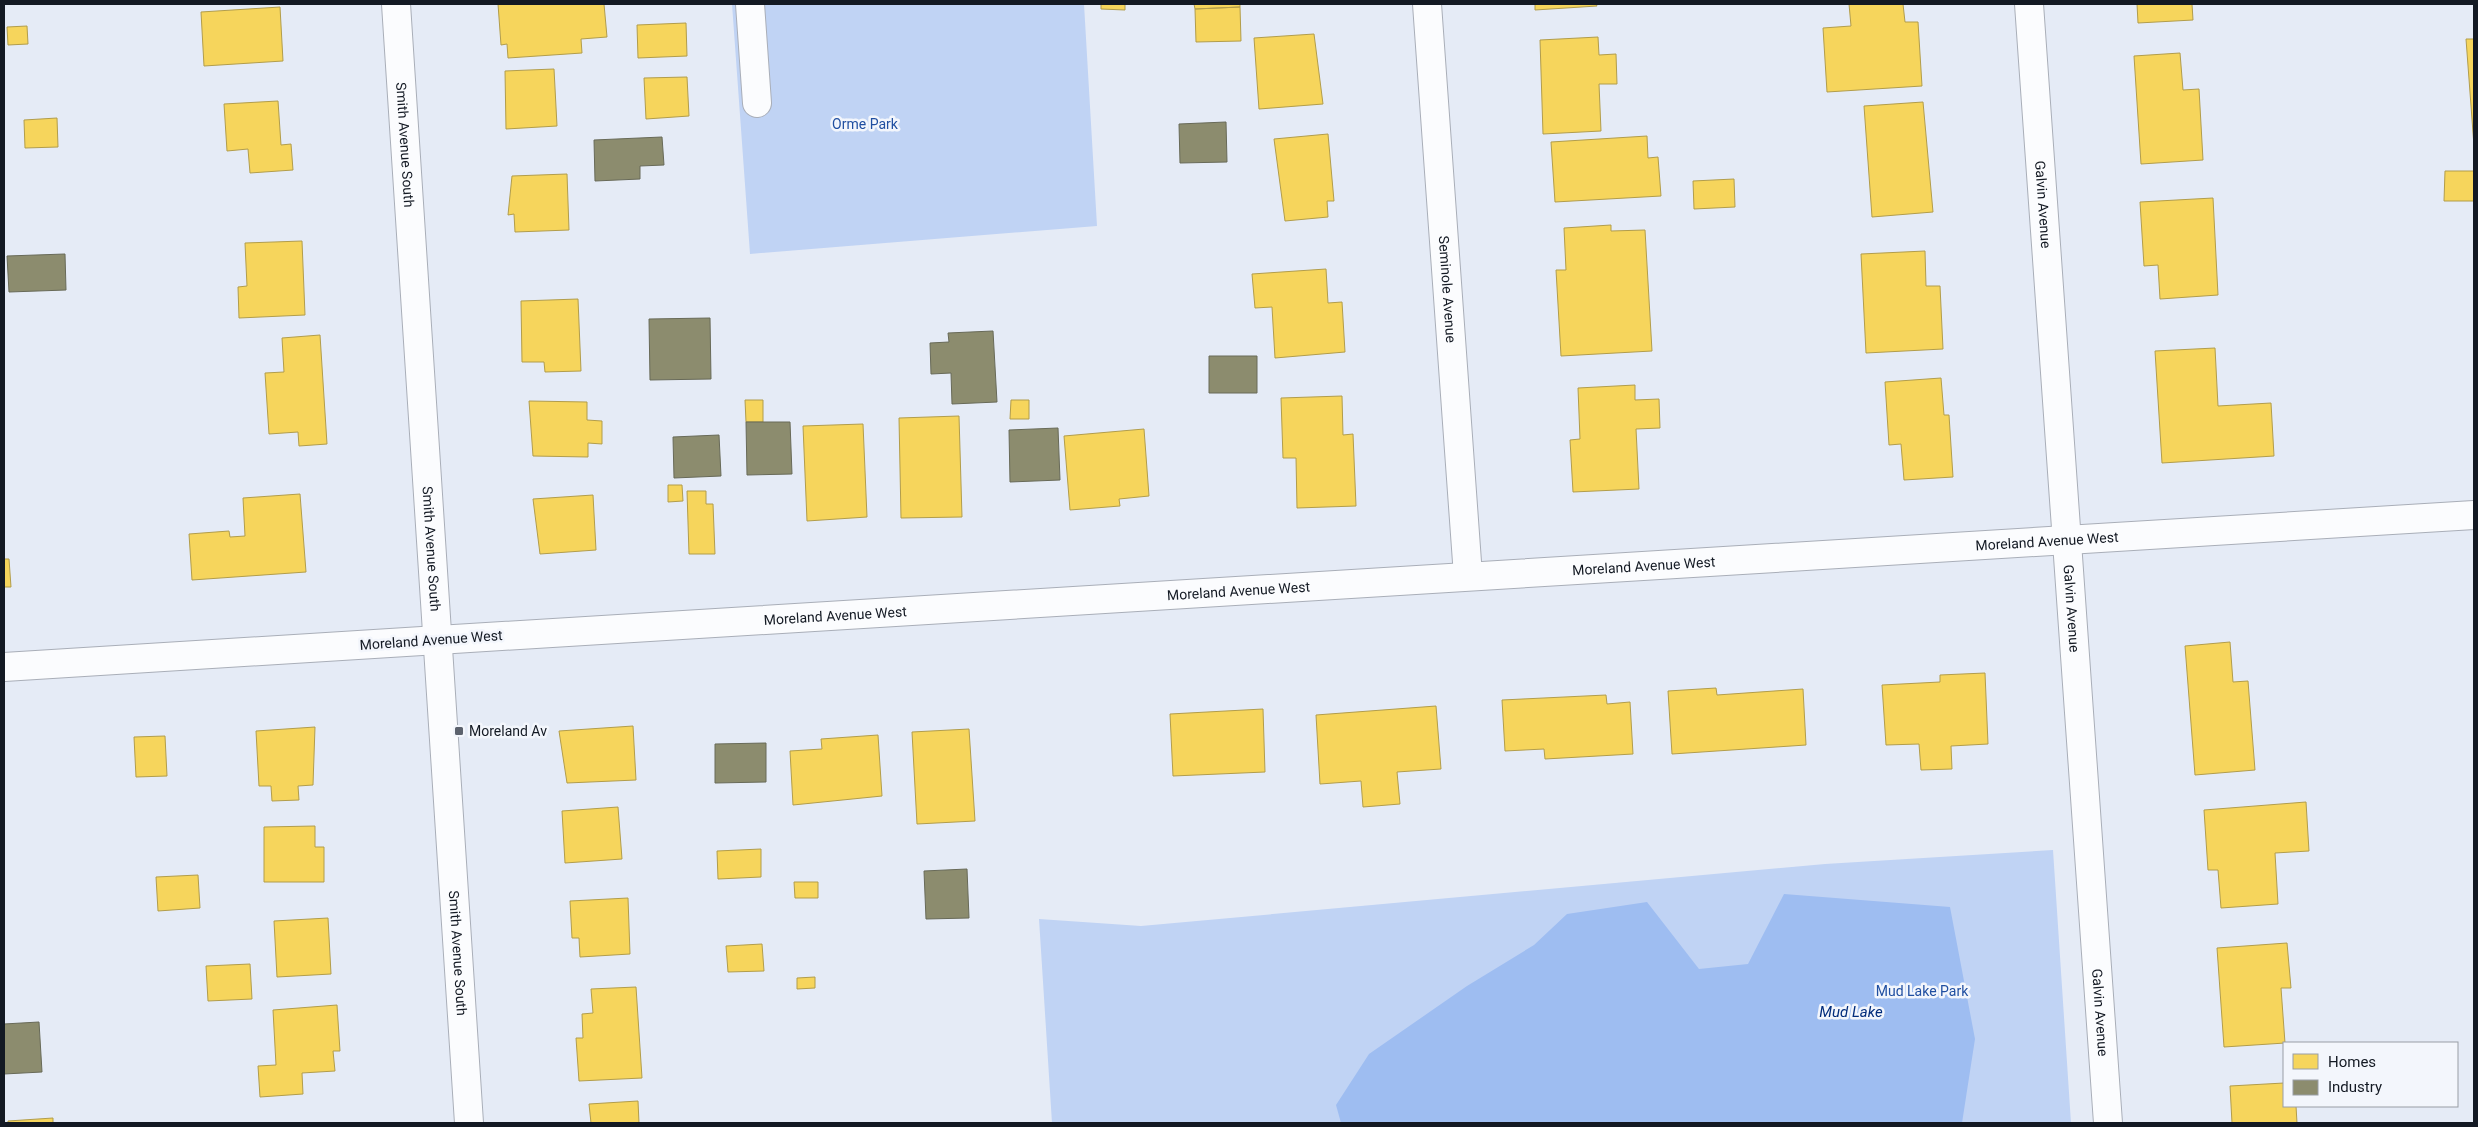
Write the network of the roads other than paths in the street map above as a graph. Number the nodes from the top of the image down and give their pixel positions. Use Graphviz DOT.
graph roads {
  1 [pos="396,4"];
  2 [pos="750,4"];
  3 [pos="1427,4"];
  4 [pos="2029,4"];
  5 [pos="756,103"];
  6 [pos="2474,515"];
  7 [pos="2067,540"];
  8 [pos="1468,576"];
  9 [pos="438,640"];
  10 [pos="4,666"];
  11 [pos="469,1123"];
  12 [pos="2108,1123"];
  1 -- 9 [label="street, Smith Avenue South"];
  2 -- 5 [label="street"];
  3 -- 8 [label="street, Seminole Avenue"];
  4 -- 7 [label="street, Galvin Avenue"];
  6 -- 7 [label="street, Moreland Avenue West"];
  7 -- 8 [label="street, Moreland Avenue West"];
  7 -- 12 [label="street, Galvin Avenue"];
  8 -- 9 [label="street, Moreland Avenue West"];
  9 -- 10 [label="street, Moreland Avenue West"];
  9 -- 11 [label="street, Smith Avenue South"];
}
